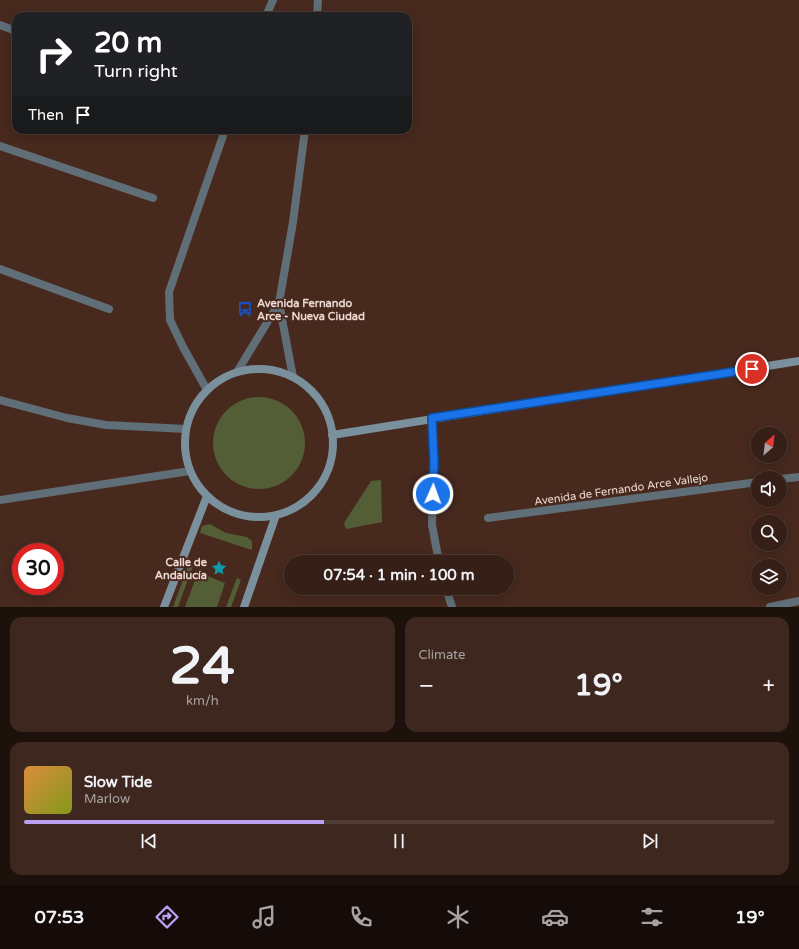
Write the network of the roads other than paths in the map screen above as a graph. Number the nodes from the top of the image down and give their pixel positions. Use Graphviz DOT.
graph roads {
  1 [pos="273,0"];
  2 [pos="318,0"];
  3 [pos="268,12"];
  4 [pos="317,12"];
  5 [pos="0,25"];
  6 [pos="12,30"];
  7 [pos="224,134"];
  8 [pos="304,134"];
  9 [pos="0,146"];
  10 [pos="153,198"];
  11 [pos="0,269"];
  12 [pos="279,302"];
  13 [pos="109,309"];
  14 [pos="799,361"];
  15 [pos="237,372"];
  16 [pos="293,377"];
  17 [pos="207,390"];
  18 [pos="0,400"];
  19 [pos="432,418"];
  20 [pos="186,429"];
  21 [pos="332,435"];
  22 [pos="190,471"];
  23 [pos="799,477"];
  24 [pos="787,478"];
  25 [pos="751,483"];
  26 [pos="206,496"];
  27 [pos="0,500"];
  28 [pos="276,516"];
  29 [pos="488,518"];
  30 [pos="438,555"];
  31 [pos="448,595"];
  32 [pos="799,601"];
  33 [pos="164,607"];
  34 [pos="244,607"];
  35 [pos="452,607"];
  36 [pos="770,607"];
  1 -- 3 [label="street"];
  2 -- 4 [label="street"];
  5 -- 6 [label="street"];
  7 -- 17 [label="street"];
  8 -- 12 [label="street"];
  9 -- 10 [label="street"];
  11 -- 13 [label="street"];
  12 -- 15 [label="street"];
  12 -- 16 [label="street"];
  14 -- 19 [label="main road"];
  15 -- 16 [label="main road"];
  15 -- 17 [label="main road"];
  16 -- 21 [label="main road"];
  17 -- 20 [label="main road"];
  18 -- 20 [label="street"];
  19 -- 21 [label="main road"];
  19 -- 30 [label="street"];
  20 -- 22 [label="main road"];
  21 -- 28 [label="main road"];
  22 -- 26 [label="main road"];
  22 -- 27 [label="street"];
  23 -- 24 [label="street"];
  25 -- 29 [label="street, Avenida de Fernando Arce Vallejo"];
  26 -- 28 [label="main road"];
  26 -- 33 [label="main road"];
  28 -- 34 [label="main road"];
  31 -- 35 [label="street"];
  32 -- 36 [label="street"];
}
